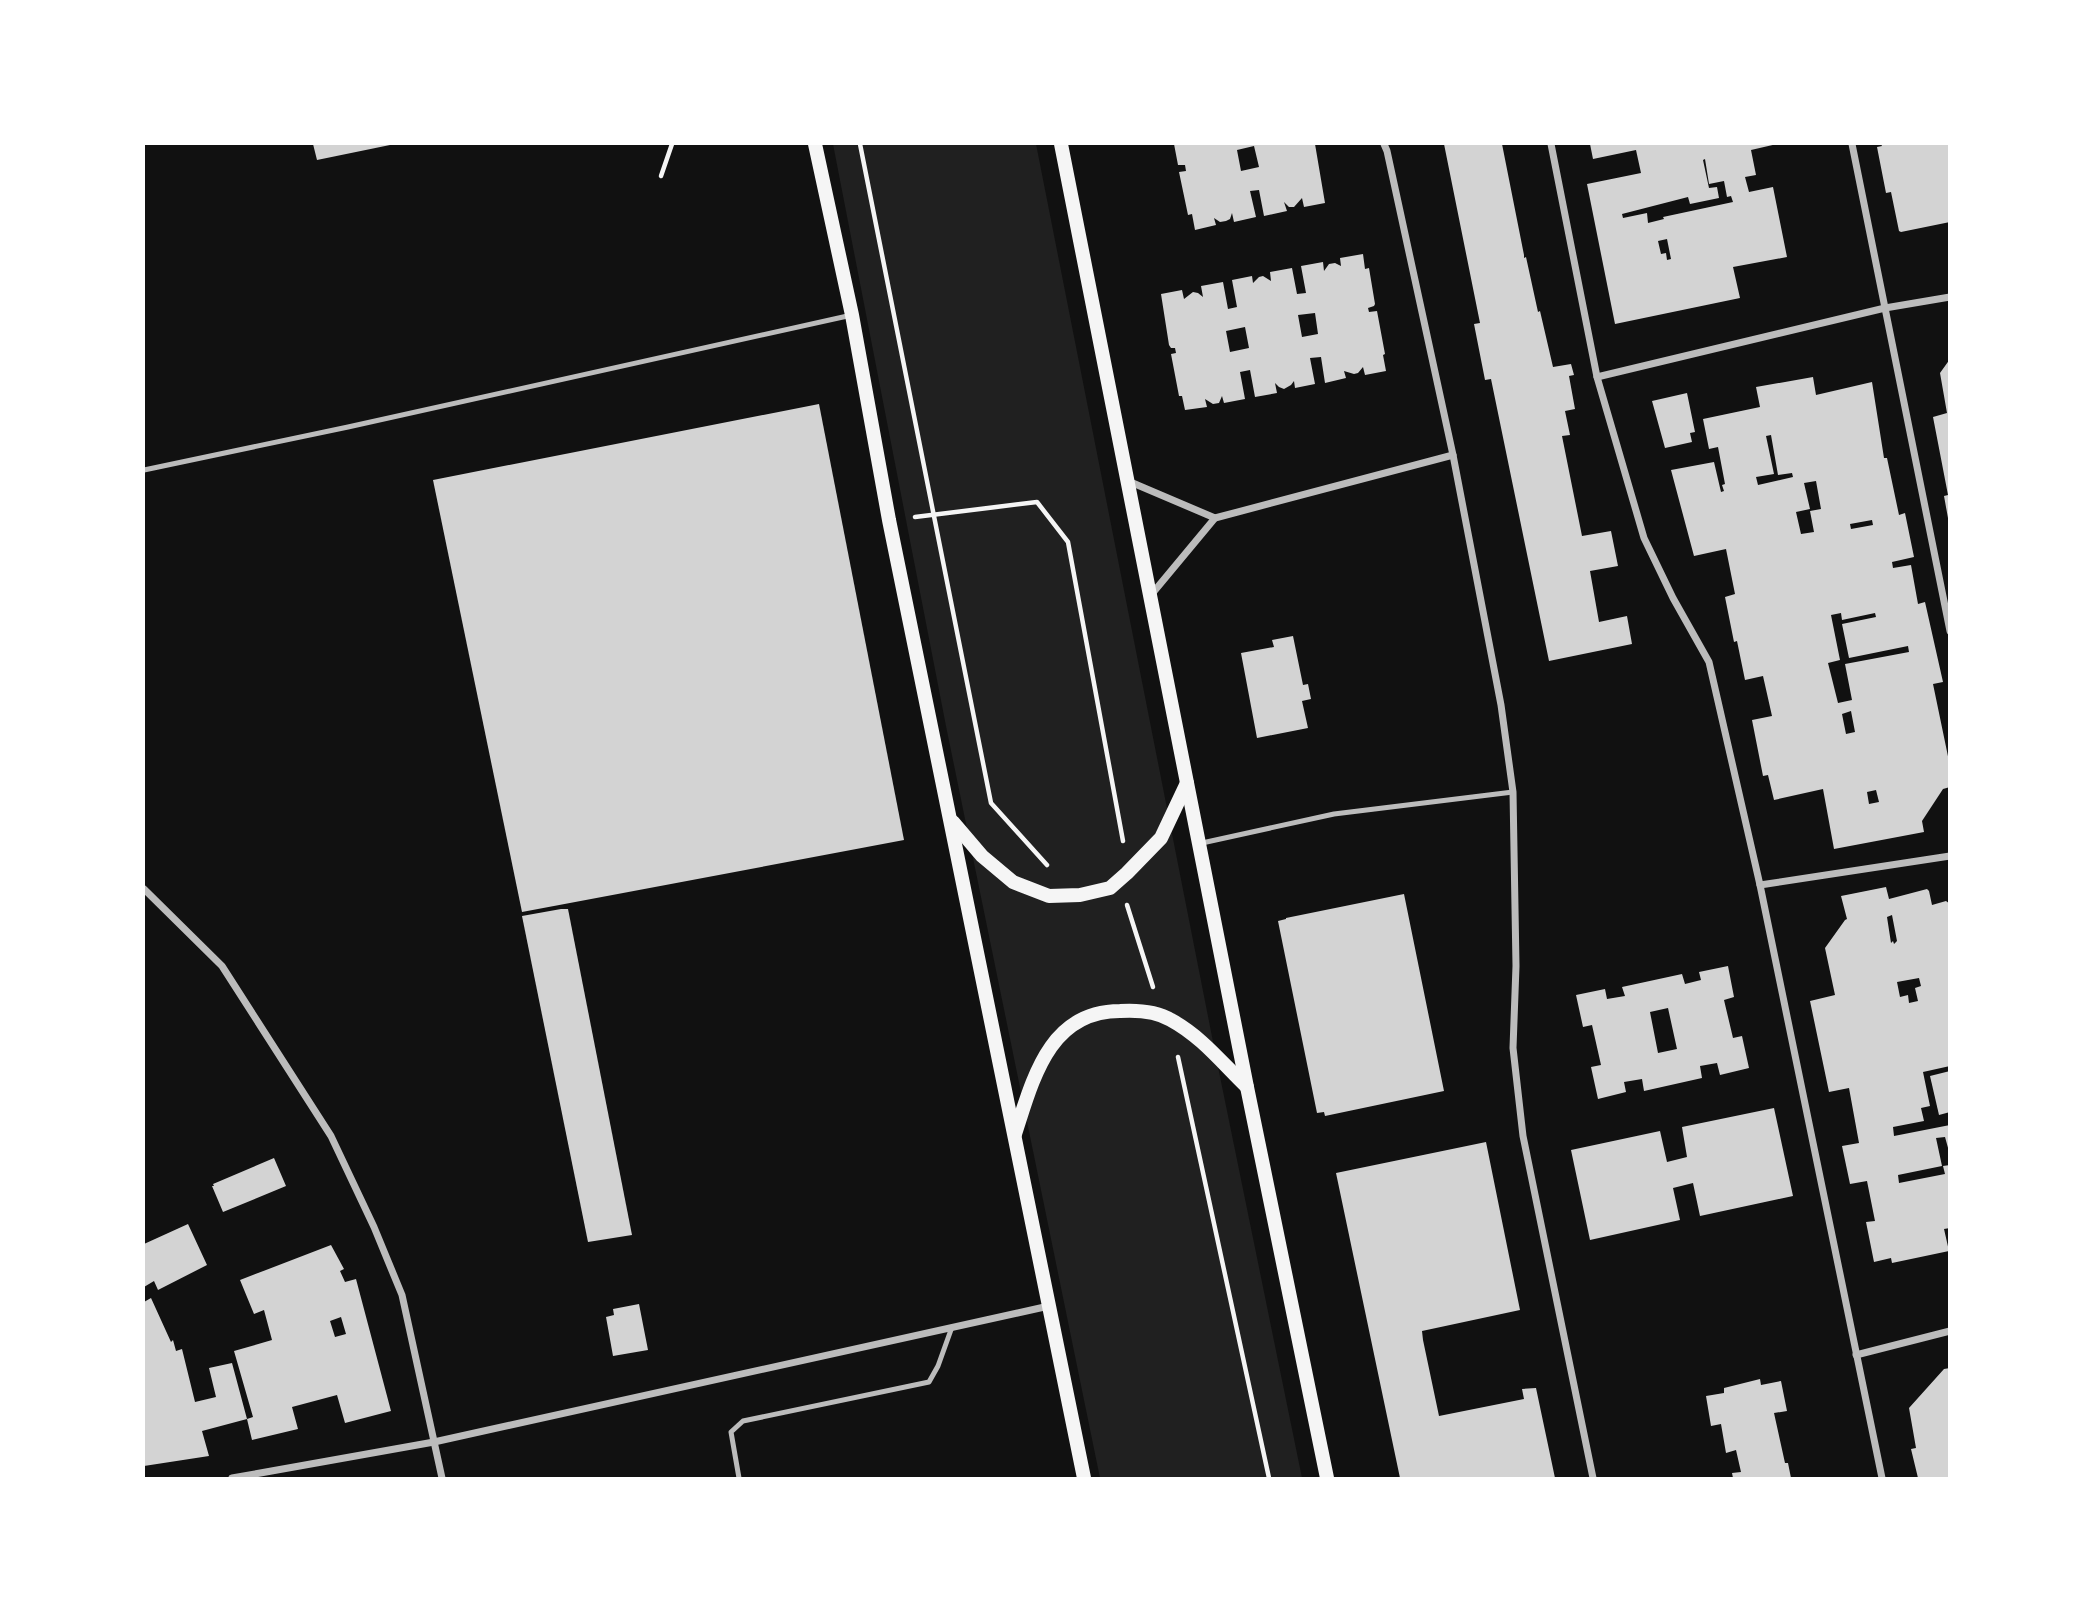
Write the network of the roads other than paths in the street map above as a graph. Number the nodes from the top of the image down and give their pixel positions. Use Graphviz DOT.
graph roads {
  1 [pos="815,144"];
  2 [pos="1061,144"];
  3 [pos="1384,144"];
  4 [pos="1551,144"];
  5 [pos="1852,144"];
  6 [pos="1950,297"];
  7 [pos="1885,308"];
  8 [pos="852,315"];
  9 [pos="1597,377"];
  10 [pos="1453,456"];
  11 [pos="144,470"];
  12 [pos="1127,481"];
  13 [pos="1215,518"];
  14 [pos="1150,596"];
  15 [pos="1950,631"];
  16 [pos="1187,783"];
  17 [pos="1513,792"];
  18 [pos="952,821"];
  19 [pos="1200,844"];
  20 [pos="1950,856"];
  21 [pos="1760,885"];
  22 [pos="144,889"];
  23 [pos="1247,1087"];
  24 [pos="1014,1135"];
  25 [pos="1049,1306"];
  26 [pos="952,1327"];
  27 [pos="1950,1331"];
  28 [pos="1856,1355"];
  29 [pos="434,1442"];
  30 [pos="232,1479"];
  31 [pos="442,1479"];
  32 [pos="739,1479"];
  33 [pos="1084,1479"];
  34 [pos="1327,1479"];
  35 [pos="1594,1479"];
  36 [pos="1882,1479"];
  1 -- 8 [label="main road"];
  2 -- 12 [label="main road"];
  3 -- 10 [label="street"];
  4 -- 9 [label="street"];
  5 -- 7 [label="street"];
  6 -- 7 [label="street"];
  7 -- 9 [label="street"];
  7 -- 15 [label="street"];
  8 -- 11 [label="lane"];
  8 -- 18 [label="main road"];
  9 -- 21 [label="street"];
  10 -- 13 [label="street"];
  10 -- 17 [label="street"];
  12 -- 13 [label="street"];
  12 -- 14 [label="main road"];
  13 -- 14 [label="street"];
  14 -- 16 [label="main road"];
  16 -- 18 [label="main road"];
  16 -- 19 [label="main road"];
  17 -- 19 [label="lane"];
  17 -- 35 [label="street"];
  18 -- 24 [label="main road"];
  19 -- 23 [label="main road"];
  20 -- 21 [label="street"];
  21 -- 28 [label="street"];
  22 -- 29 [label="street"];
  23 -- 24 [label="main road"];
  23 -- 34 [label="main road"];
  24 -- 25 [label="main road"];
  25 -- 26 [label="street"];
  25 -- 33 [label="main road"];
  26 -- 29 [label="street"];
  26 -- 32 [label="lane"];
  27 -- 28 [label="street"];
  28 -- 36 [label="street"];
  29 -- 30 [label="street"];
  29 -- 31 [label="street"];
}
